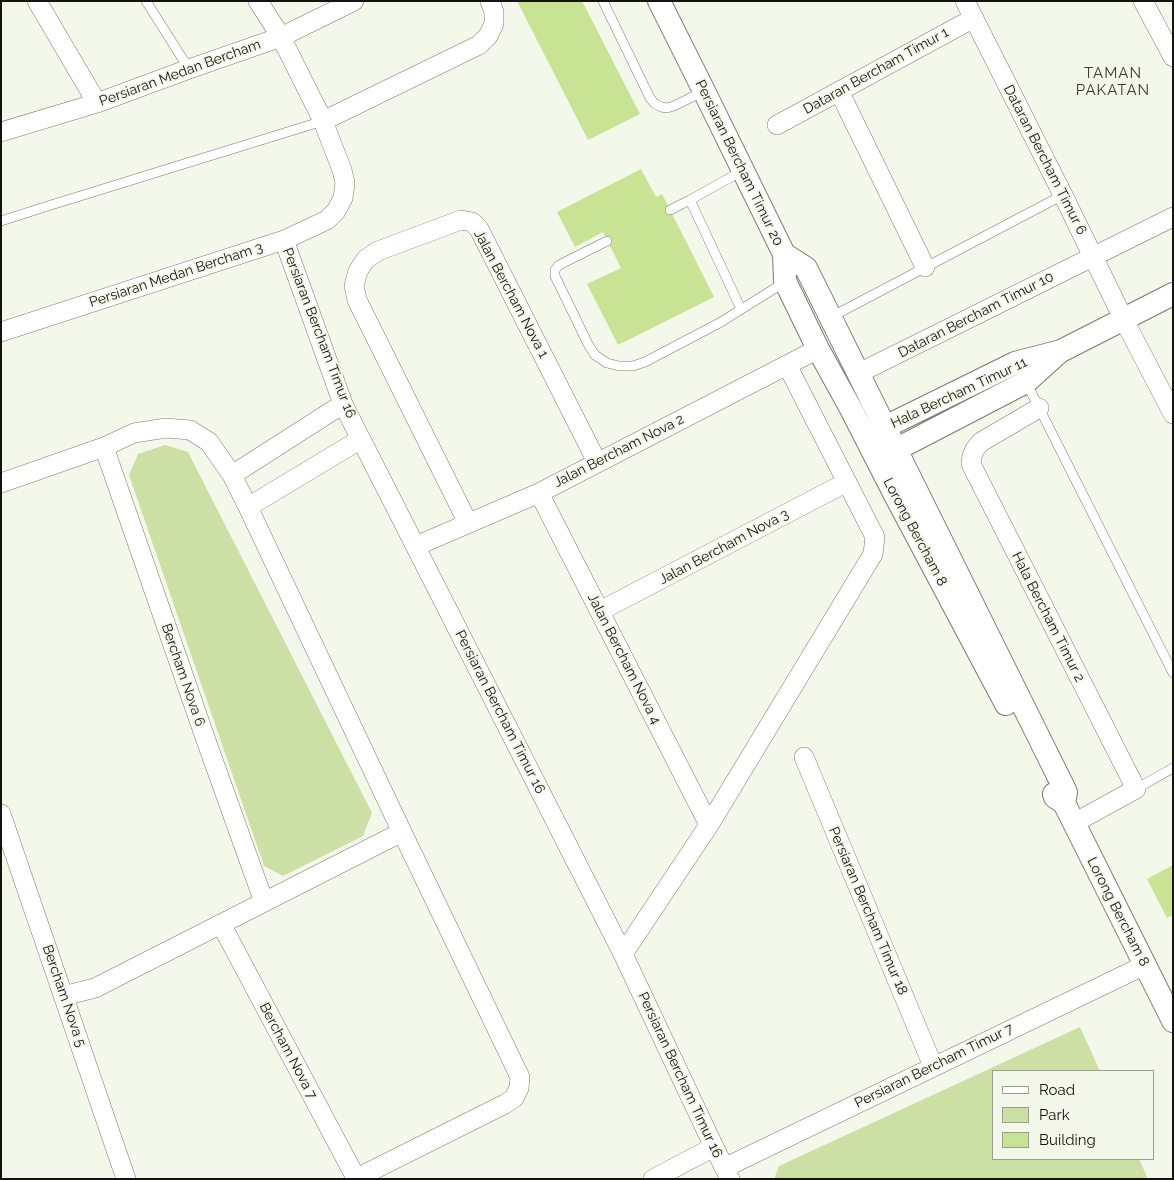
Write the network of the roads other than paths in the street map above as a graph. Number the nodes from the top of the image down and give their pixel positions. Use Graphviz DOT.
graph roads {
  1 [pos="37,1"];
  2 [pos="146,1"];
  3 [pos="258,1"];
  4 [pos="354,1"];
  5 [pos="490,1"];
  6 [pos="603,1"];
  7 [pos="659,1"];
  8 [pos="965,1"];
  9 [pos="1144,1"];
  10 [pos="974,18"];
  11 [pos="1166,29"];
  12 [pos="281,37"];
  13 [pos="1173,57"];
  14 [pos="189,69"];
  15 [pos="704,91"];
  16 [pos="839,91"];
  17 [pos="98,103"];
  18 [pos="323,121"];
  19 [pos="778,125"];
  20 [pos="1,132"];
  21 [pos="743,171"];
  22 [pos="1063,195"];
  23 [pos="690,200"];
  24 [pos="670,210"];
  25 [pos="1173,216"];
  26 [pos="1,221"];
  27 [pos="284,240"];
  28 [pos="607,241"];
  29 [pos="1093,256"];
  30 [pos="926,267"];
  31 [pos="796,274"];
  32 [pos="1173,294"];
  33 [pos="741,309"];
  34 [pos="831,317"];
  35 [pos="1123,318"];
  36 [pos="1,332"];
  37 [pos="818,349"];
  38 [pos="1061,351"];
  39 [pos="787,365"];
  40 [pos="859,373"];
  41 [pos="1026,382"];
  42 [pos="343,404"];
  43 [pos="1039,408"];
  44 [pos="851,409"];
  45 [pos="1173,414"];
  46 [pos="361,439"];
  47 [pos="888,439"];
  48 [pos="104,447"];
  49 [pos="597,462"];
  50 [pos="232,475"];
  51 [pos="847,482"];
  52 [pos="1,483"];
  53 [pos="539,492"];
  54 [pos="895,495"];
  55 [pos="248,507"];
  56 [pos="468,523"];
  57 [pos="416,546"];
  58 [pos="600,611"];
  59 [pos="1173,673"];
  60 [pos="804,756"];
  61 [pos="1173,768"];
  62 [pos="1136,790"];
  63 [pos="1064,803"];
  64 [pos="1,814"];
  65 [pos="1074,823"];
  66 [pos="709,826"];
  67 [pos="402,832"];
  68 [pos="264,902"];
  69 [pos="221,924"];
  70 [pos="623,954"];
  71 [pos="1145,965"];
  72 [pos="64,996"];
  73 [pos="1173,1021"];
  74 [pos="933,1066"];
  75 [pos="714,1147"];
  76 [pos="727,1173"];
  77 [pos="355,1178"];
  78 [pos="126,1179"];
  79 [pos="653,1179"];
  1 -- 17 [label="street"];
  2 -- 14 [label="lane"];
  3 -- 12 [label="street, Persiaran Medan Bercham 3"];
  4 -- 12 [label="street, Persiaran Medan Bercham"];
  5 -- 18 [label="street"];
  6 -- 15 [label="lane"];
  7 -- 15 [label="street, Persiaran Bercham Timur 20"];
  8 -- 10 [label="street, Dataran Bercham Timur 6"];
  9 -- 11 [label="street"];
  10 -- 16 [label="street, Dataran Bercham Timur 1"];
  10 -- 22 [label="street, Dataran Bercham Timur 6"];
  11 -- 13 [label="street"];
  12 -- 14 [label="street, Persiaran Medan Bercham"];
  12 -- 18 [label="street, Persiaran Medan Bercham 3"];
  14 -- 17 [label="street, Persiaran Medan Bercham"];
  15 -- 21 [label="street, Persiaran Bercham Timur 20"];
  16 -- 19 [label="street, Dataran Bercham Timur 1"];
  16 -- 30 [label="street"];
  17 -- 20 [label="street, Persiaran Medan Bercham"];
  18 -- 26 [label="lane"];
  18 -- 27 [label="street, Persiaran Medan Bercham 3"];
  21 -- 23 [label="lane"];
  21 -- 31 [label="street, Persiaran Bercham Timur 20"];
  22 -- 29 [label="street, Dataran Bercham Timur 6"];
  22 -- 30 [label="lane"];
  23 -- 24 [label="lane"];
  23 -- 33 [label="lane"];
  25 -- 29 [label="street, Dataran Bercham Timur 10"];
  27 -- 36 [label="street, Persiaran Medan Bercham 3"];
  27 -- 42 [label="street, Persiaran Bercham Timur 16"];
  28 -- 33 [label="lane"];
  29 -- 35 [label="street, Dataran Bercham Timur 6"];
  29 -- 40 [label="street, Dataran Bercham Timur 10"];
  30 -- 34 [label="lane"];
  31 -- 33 [label="lane"];
  31 -- 34 [label="street"];
  31 -- 37 [label="street, Lorong Bercham 8"];
  32 -- 35 [label="street, Hala Bercham Timur 11"];
  34 -- 40 [label="street"];
  35 -- 38 [label="street, Hala Bercham Timur 11"];
  35 -- 45 [label="street, Dataran Bercham Timur 6"];
  37 -- 39 [label="street, Jalan Bercham Nova 2"];
  37 -- 44 [label="street, Lorong Bercham 8"];
  38 -- 41 [label="street, Hala Bercham Timur 11"];
  38 -- 47 [label="street, Hala Bercham Timur 11"];
  39 -- 49 [label="street, Jalan Bercham Nova 2"];
  39 -- 51 [label="street"];
  40 -- 47 [label="street"];
  41 -- 43 [label="lane"];
  41 -- 47 [label="street, Hala Bercham Timur 11"];
  42 -- 46 [label="street, Persiaran Bercham Timur 16"];
  42 -- 50 [label="street"];
  43 -- 59 [label="lane"];
  43 -- 62 [label="street, Hala Bercham Timur 2"];
  44 -- 47 [label="street"];
  44 -- 54 [label="street, Lorong Bercham 8"];
  46 -- 55 [label="street"];
  46 -- 57 [label="street, Persiaran Bercham Timur 16"];
  47 -- 54 [label="street"];
  47 -- 63 [label="street, Lorong Bercham 8"];
  48 -- 50 [label="street"];
  48 -- 52 [label="street"];
  48 -- 68 [label="street, Bercham Nova 6"];
  49 -- 53 [label="street, Jalan Bercham Nova 2"];
  49 -- 56 [label="street, Jalan Bercham Nova 1"];
  50 -- 55 [label="street"];
  51 -- 58 [label="street, Jalan Bercham Nova 3"];
  51 -- 66 [label="street"];
  53 -- 56 [label="street, Jalan Bercham Nova 2"];
  53 -- 58 [label="street, Jalan Bercham Nova 4"];
  54 -- 63 [label="street, Lorong Bercham 8"];
  55 -- 67 [label="street"];
  56 -- 57 [label="street, Jalan Bercham Nova 2"];
  57 -- 70 [label="street, Persiaran Bercham Timur 16"];
  58 -- 66 [label="street, Jalan Bercham Nova 4"];
  60 -- 74 [label="street, Persiaran Bercham Timur 18"];
  61 -- 62 [label="lane"];
  62 -- 65 [label="street"];
  63 -- 65 [label="street, Lorong Bercham 8"];
  64 -- 72 [label="street, Bercham Nova 5"];
  65 -- 71 [label="street, Lorong Bercham 8"];
  66 -- 70 [label="street"];
  67 -- 68 [label="street"];
  67 -- 77 [label="street"];
  68 -- 69 [label="street"];
  69 -- 72 [label="street"];
  69 -- 77 [label="street, Bercham Nova 7"];
  70 -- 75 [label="street, Persiaran Bercham Timur 16"];
  71 -- 73 [label="street, Lorong Bercham 8"];
  71 -- 74 [label="street, Persiaran Bercham Timur 7"];
  72 -- 78 [label="street, Bercham Nova 5"];
  74 -- 76 [label="street, Persiaran Bercham Timur 7"];
  75 -- 76 [label="street, Persiaran Bercham Timur 16"];
  75 -- 79 [label="street"];
}
